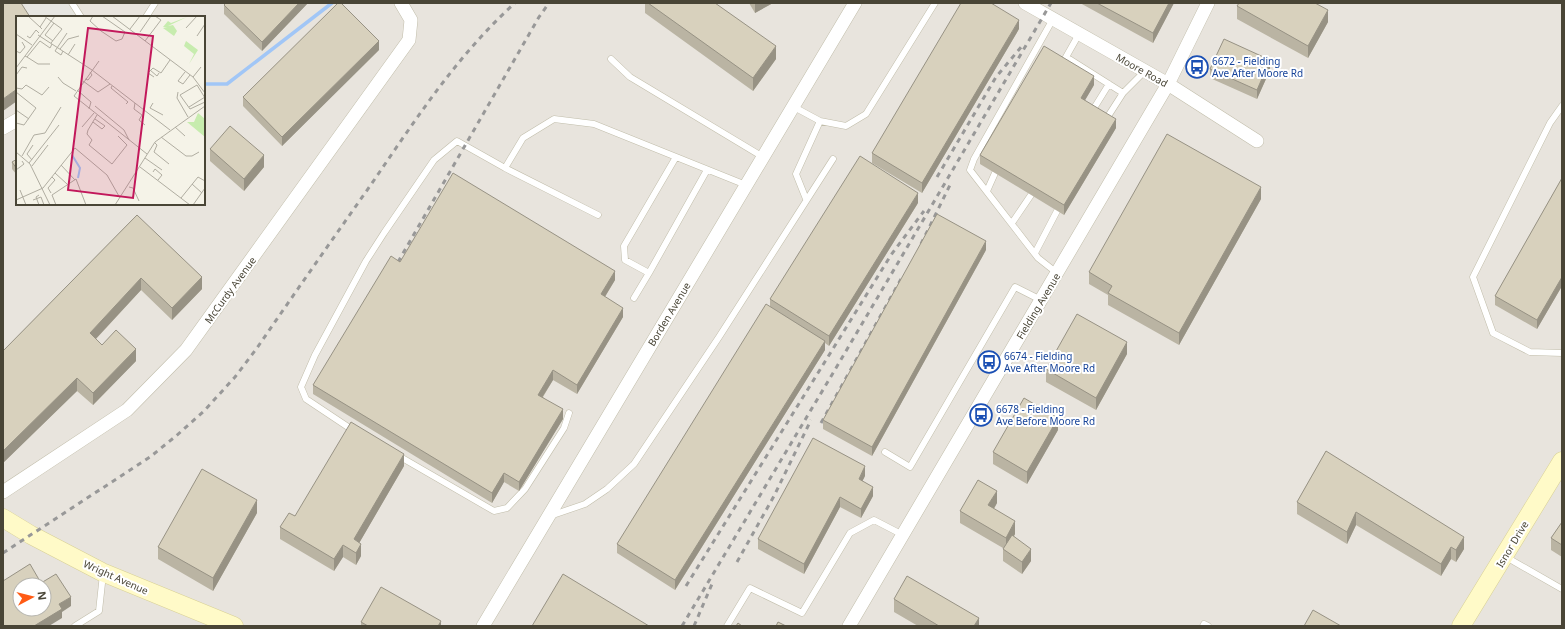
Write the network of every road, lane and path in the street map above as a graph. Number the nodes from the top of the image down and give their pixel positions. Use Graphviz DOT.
graph roads {
  1 [pos="72,3"];
  2 [pos="155,3"];
  3 [pos="401,3"];
  4 [pos="855,3"];
  5 [pos="935,3"];
  6 [pos="1025,3"];
  7 [pos="1208,3"];
  8 [pos="80,16"];
  9 [pos="147,16"];
  10 [pos="1053,19"];
  11 [pos="1080,34"];
  12 [pos="611,59"];
  13 [pos="1145,71"];
  14 [pos="1109,84"];
  15 [pos="1168,84"];
  16 [pos="1124,93"];
  17 [pos="1562,106"];
  18 [pos="794,107"];
  19 [pos="1090,113"];
  20 [pos="16,121"];
  21 [pos="820,121"];
  22 [pos="1105,121"];
  23 [pos="3,128"];
  24 [pos="1257,140"];
  25 [pos="676,157"];
  26 [pos="763,157"];
  27 [pos="833,159"];
  28 [pos="505,168"];
  29 [pos="707,170"];
  30 [pos="995,173"];
  31 [pos="746,185"];
  32 [pos="987,191"];
  33 [pos="1031,195"];
  34 [pos="806,199"];
  35 [pos="1058,211"];
  36 [pos="598,215"];
  37 [pos="1012,223"];
  38 [pos="1034,253"];
  39 [pos="649,273"];
  40 [pos="1057,273"];
  41 [pos="634,298"];
  42 [pos="1041,300"];
  43 [pos="1562,353"];
  44 [pos="569,413"];
  45 [pos="357,432"];
  46 [pos="392,452"];
  47 [pos="885,452"];
  48 [pos="1562,461"];
  49 [pos="3,492"];
  50 [pos="548,517"];
  51 [pos="3,518"];
  52 [pos="903,535"];
  53 [pos="1504,556"];
  54 [pos="103,573"];
  55 [pos="1562,589"];
  56 [pos="76,626"];
  57 [pos="234,626"];
  58 [pos="483,626"];
  59 [pos="727,626"];
  60 [pos="849,626"];
  61 [pos="1203,626"];
  62 [pos="1208,626"];
  63 [pos="1462,626"];
  1 -- 8 [label="lane"];
  2 -- 9 [label="lane"];
  3 -- 49 [label="street, McCurdy Avenue"];
  4 -- 18 [label="street, Borden Avenue"];
  5 -- 21 [label="lane"];
  6 -- 10 [label="street, Moore Road"];
  7 -- 15 [label="street, Fielding Avenue"];
  10 -- 11 [label="street, Moore Road"];
  10 -- 32 [label="lane"];
  11 -- 13 [label="street, Moore Road"];
  11 -- 14 [label="lane"];
  12 -- 26 [label="lane"];
  13 -- 15 [label="street, Moore Road"];
  13 -- 16 [label="lane"];
  14 -- 16 [label="lane"];
  14 -- 19 [label="lane"];
  15 -- 24 [label="street, Moore Road"];
  15 -- 40 [label="street, Fielding Avenue"];
  16 -- 22 [label="lane"];
  17 -- 43 [label="lane"];
  18 -- 21 [label="lane"];
  18 -- 26 [label="street, Borden Avenue"];
  20 -- 23 [label="street"];
  21 -- 34 [label="lane"];
  25 -- 28 [label="lane"];
  25 -- 29 [label="lane"];
  25 -- 39 [label="lane"];
  26 -- 31 [label="street, Borden Avenue"];
  27 -- 34 [label="lane"];
  28 -- 36 [label="lane"];
  28 -- 45 [label="lane"];
  29 -- 31 [label="lane"];
  29 -- 39 [label="lane"];
  30 -- 32 [label="lane"];
  31 -- 50 [label="street, Borden Avenue"];
  32 -- 37 [label="lane"];
  33 -- 37 [label="lane"];
  34 -- 50 [label="lane"];
  35 -- 38 [label="lane"];
  37 -- 38 [label="lane"];
  38 -- 40 [label="lane"];
  39 -- 41 [label="lane"];
  40 -- 42 [label="street, Fielding Avenue"];
  42 -- 47 [label="lane"];
  42 -- 52 [label="street, Fielding Avenue"];
  44 -- 46 [label="lane"];
  48 -- 53 [label="main road, Isnor Drive"];
  50 -- 58 [label="street, Borden Avenue"];
  51 -- 54 [label="main road, Wright Avenue"];
  52 -- 59 [label="lane"];
  52 -- 60 [label="street, Fielding Avenue"];
  53 -- 55 [label="lane"];
  53 -- 63 [label="main road, Isnor Drive"];
  54 -- 56 [label="lane"];
  54 -- 57 [label="main road, Wright Avenue"];
  61 -- 62 [label="lane"];
}
